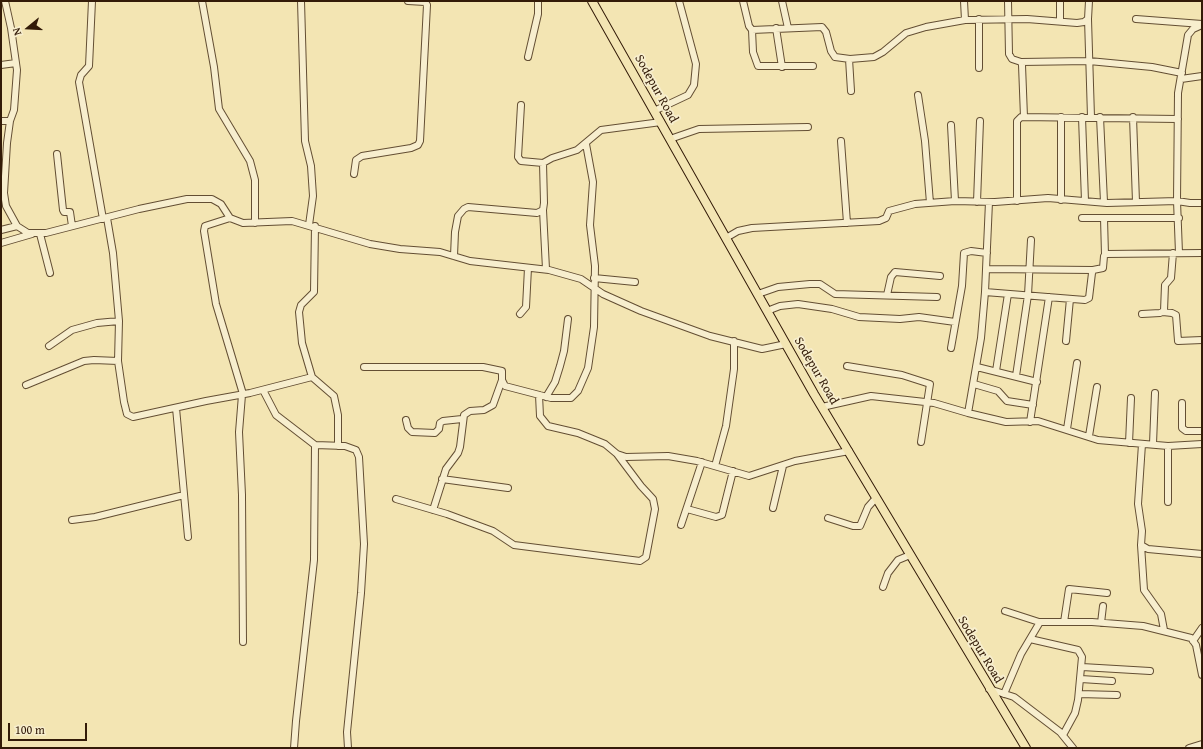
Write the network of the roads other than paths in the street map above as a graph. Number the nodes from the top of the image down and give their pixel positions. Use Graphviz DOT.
graph roads {
  1 [pos="5,1"];
  2 [pos="92,1"];
  3 [pos="202,1"];
  4 [pos="300,1"];
  5 [pos="408,1"];
  6 [pos="538,1"];
  7 [pos="592,1"];
  8 [pos="679,1"];
  9 [pos="743,1"];
  10 [pos="782,1"];
  11 [pos="964,1"];
  12 [pos="1008,1"];
  13 [pos="1060,1"];
  14 [pos="1089,1"];
  15 [pos="429,2"];
  16 [pos="979,19"];
  17 [pos="1009,19"];
  18 [pos="1088,19"];
  19 [pos="1136,19"];
  20 [pos="965,20"];
  21 [pos="1060,21"];
  22 [pos="1202,25"];
  23 [pos="776,28"];
  24 [pos="788,28"];
  25 [pos="752,30"];
  26 [pos="528,56"];
  27 [pos="849,59"];
  28 [pos="1090,61"];
  29 [pos="1021,62"];
  30 [pos="16,63"];
  31 [pos="1,65"];
  32 [pos="813,66"];
  33 [pos="782,67"];
  34 [pos="979,68"];
  35 [pos="1181,76"];
  36 [pos="1202,76"];
  37 [pos="852,91"];
  38 [pos="918,95"];
  39 [pos="521,105"];
  40 [pos="654,111"];
  41 [pos="1024,117"];
  42 [pos="1061,117"];
  43 [pos="1082,117"];
  44 [pos="1091,117"];
  45 [pos="1100,117"];
  46 [pos="1133,117"];
  47 [pos="1178,119"];
  48 [pos="1,121"];
  49 [pos="10,121"];
  50 [pos="980,121"];
  51 [pos="660,122"];
  52 [pos="951,125"];
  53 [pos="808,126"];
  54 [pos="670,139"];
  55 [pos="842,141"];
  56 [pos="586,144"];
  57 [pos="57,154"];
  58 [pos="543,163"];
  59 [pos="3,170"];
  60 [pos="354,174"];
  61 [pos="1061,200"];
  62 [pos="955,201"];
  63 [pos="1017,201"];
  64 [pos="1085,201"];
  65 [pos="1177,201"];
  66 [pos="977,202"];
  67 [pos="988,202"];
  68 [pos="1104,202"];
  69 [pos="1136,202"];
  70 [pos="930,203"];
  71 [pos="1202,203"];
  72 [pos="543,210"];
  73 [pos="105,218"];
  74 [pos="230,218"];
  75 [pos="1082,218"];
  76 [pos="1104,218"];
  77 [pos="1179,218"];
  78 [pos="255,223"];
  79 [pos="847,223"];
  80 [pos="16,226"];
  81 [pos="72,226"];
  82 [pos="312,226"];
  83 [pos="1,230"];
  84 [pos="37,234"];
  85 [pos="726,238"];
  86 [pos="1031,240"];
  87 [pos="1,243"];
  88 [pos="987,253"];
  89 [pos="1176,253"];
  90 [pos="1202,253"];
  91 [pos="1105,255"];
  92 [pos="454,256"];
  93 [pos="528,268"];
  94 [pos="546,269"];
  95 [pos="986,269"];
  96 [pos="1028,270"];
  97 [pos="1093,270"];
  98 [pos="50,273"];
  99 [pos="940,276"];
  100 [pos="594,278"];
  101 [pos="635,282"];
  102 [pos="594,287"];
  103 [pos="985,292"];
  104 [pos="758,294"];
  105 [pos="1008,294"];
  106 [pos="887,295"];
  107 [pos="1028,295"];
  108 [pos="937,297"];
  109 [pos="1049,297"];
  110 [pos="1070,298"];
  111 [pos="767,311"];
  112 [pos="1163,312"];
  113 [pos="520,314"];
  114 [pos="1142,314"];
  115 [pos="568,320"];
  116 [pos="119,321"];
  117 [pos="955,322"];
  118 [pos="1202,340"];
  119 [pos="734,341"];
  120 [pos="1066,341"];
  121 [pos="786,344"];
  122 [pos="49,346"];
  123 [pos="951,348"];
  124 [pos="118,361"];
  125 [pos="1077,363"];
  126 [pos="847,366"];
  127 [pos="364,367"];
  128 [pos="977,368"];
  129 [pos="996,371"];
  130 [pos="1016,376"];
  131 [pos="312,377"];
  132 [pos="502,380"];
  133 [pos="1037,382"];
  134 [pos="974,384"];
  135 [pos="26,385"];
  136 [pos="1097,387"];
  137 [pos="263,390"];
  138 [pos="1155,393"];
  139 [pos="242,394"];
  140 [pos="539,395"];
  141 [pos="546,397"];
  142 [pos="1131,398"];
  143 [pos="928,402"];
  144 [pos="1182,403"];
  145 [pos="1033,405"];
  146 [pos="822,407"];
  147 [pos="176,408"];
  148 [pos="968,413"];
  149 [pos="406,420"];
  150 [pos="462,420"];
  151 [pos="1030,422"];
  152 [pos="1067,429"];
  153 [pos="1202,430"];
  154 [pos="1089,436"];
  155 [pos="921,442"];
  156 [pos="1129,443"];
  157 [pos="1142,444"];
  158 [pos="1152,444"];
  159 [pos="1202,444"];
  160 [pos="315,445"];
  161 [pos="338,446"];
  162 [pos="1168,446"];
  163 [pos="849,451"];
  164 [pos="617,454"];
  165 [pos="702,462"];
  166 [pos="715,466"];
  167 [pos="783,466"];
  168 [pos="733,471"];
  169 [pos="442,479"];
  170 [pos="508,488"];
  171 [pos="184,495"];
  172 [pos="876,498"];
  173 [pos="396,499"];
  174 [pos="1168,502"];
  175 [pos="772,508"];
  176 [pos="687,509"];
  177 [pos="433,510"];
  178 [pos="828,518"];
  179 [pos="72,520"];
  180 [pos="681,525"];
  181 [pos="188,537"];
  182 [pos="1141,545"];
  183 [pos="1202,554"];
  184 [pos="910,555"];
  185 [pos="883,587"];
  186 [pos="1107,593"];
  187 [pos="1102,606"];
  188 [pos="1005,611"];
  189 [pos="1039,622"];
  190 [pos="1064,622"];
  191 [pos="1101,623"];
  192 [pos="1202,628"];
  193 [pos="1164,630"];
  194 [pos="1030,639"];
  195 [pos="243,642"];
  196 [pos="1197,643"];
  197 [pos="1082,667"];
  198 [pos="1150,671"];
  199 [pos="1202,675"];
  200 [pos="1081,679"];
  201 [pos="1112,681"];
  202 [pos="989,689"];
  203 [pos="1004,694"];
  204 [pos="1079,694"];
  205 [pos="1117,695"];
  206 [pos="1063,735"];
  207 [pos="1202,744"];
  208 [pos="294,748"];
  209 [pos="348,748"];
  210 [pos="1026,748"];
  211 [pos="1073,748"];
  212 [pos="1189,748"];
  1 -- 30 [label="street"];
  2 -- 73 [label="street"];
  3 -- 78 [label="street"];
  4 -- 82 [label="street"];
  5 -- 15 [label="street"];
  6 -- 26 [label="street"];
  7 -- 40 [label="main road, Sodepur Road"];
  8 -- 40 [label="street"];
  9 -- 25 [label="street"];
  10 -- 24 [label="street"];
  11 -- 20 [label="street"];
  12 -- 17 [label="street"];
  13 -- 21 [label="street"];
  14 -- 18 [label="street"];
  15 -- 60 [label="street"];
  16 -- 17 [label="street"];
  16 -- 20 [label="street"];
  16 -- 34 [label="street"];
  17 -- 21 [label="street"];
  17 -- 29 [label="street"];
  18 -- 21 [label="street"];
  18 -- 28 [label="street"];
  19 -- 22 [label="street"];
  20 -- 27 [label="street"];
  22 -- 35 [label="street"];
  23 -- 24 [label="street"];
  23 -- 25 [label="street"];
  23 -- 33 [label="street"];
  24 -- 27 [label="street"];
  25 -- 33 [label="street"];
  27 -- 37 [label="street"];
  28 -- 29 [label="street"];
  28 -- 35 [label="street"];
  28 -- 44 [label="street"];
  29 -- 41 [label="street"];
  30 -- 31 [label="street"];
  30 -- 49 [label="street"];
  32 -- 33 [label="street"];
  35 -- 36 [label="street"];
  35 -- 47 [label="street"];
  38 -- 70 [label="street"];
  39 -- 58 [label="street"];
  40 -- 51 [label="main road, Sodepur Road"];
  41 -- 42 [label="street"];
  41 -- 63 [label="street"];
  42 -- 43 [label="street"];
  42 -- 61 [label="street"];
  43 -- 44 [label="street"];
  43 -- 64 [label="street"];
  44 -- 45 [label="street"];
  45 -- 46 [label="street"];
  45 -- 68 [label="street"];
  46 -- 47 [label="street"];
  46 -- 69 [label="street"];
  47 -- 65 [label="street"];
  48 -- 49 [label="street"];
  49 -- 59 [label="street"];
  50 -- 66 [label="street"];
  51 -- 54 [label="main road, Sodepur Road"];
  51 -- 56 [label="street"];
  52 -- 62 [label="street"];
  53 -- 54 [label="street"];
  54 -- 85 [label="main road, Sodepur Road"];
  55 -- 79 [label="street"];
  56 -- 58 [label="street"];
  56 -- 100 [label="street"];
  57 -- 81 [label="street"];
  58 -- 72 [label="street"];
  59 -- 80 [label="street"];
  61 -- 63 [label="street"];
  61 -- 64 [label="street"];
  62 -- 66 [label="street"];
  62 -- 70 [label="street"];
  63 -- 67 [label="street"];
  64 -- 68 [label="street"];
  65 -- 69 [label="street"];
  65 -- 71 [label="street"];
  65 -- 77 [label="street"];
  66 -- 67 [label="street"];
  67 -- 88 [label="street"];
  68 -- 69 [label="street"];
  70 -- 79 [label="street"];
  72 -- 92 [label="street"];
  72 -- 94 [label="street"];
  73 -- 74 [label="street"];
  73 -- 81 [label="street"];
  73 -- 116 [label="street"];
  74 -- 78 [label="street"];
  74 -- 139 [label="street"];
  75 -- 76 [label="street"];
  76 -- 77 [label="street"];
  76 -- 91 [label="street"];
  77 -- 89 [label="street"];
  78 -- 82 [label="street"];
  79 -- 85 [label="street"];
  80 -- 83 [label="street"];
  80 -- 84 [label="street"];
  81 -- 84 [label="street"];
  82 -- 92 [label="street"];
  82 -- 131 [label="street"];
  84 -- 87 [label="street"];
  84 -- 98 [label="street"];
  85 -- 104 [label="main road, Sodepur Road"];
  86 -- 96 [label="street"];
  88 -- 95 [label="street"];
  88 -- 117 [label="street"];
  89 -- 90 [label="street"];
  89 -- 91 [label="street"];
  89 -- 112 [label="street"];
  91 -- 97 [label="street"];
  92 -- 93 [label="street"];
  93 -- 94 [label="street"];
  93 -- 113 [label="street"];
  94 -- 102 [label="street"];
  95 -- 96 [label="street"];
  95 -- 103 [label="street"];
  96 -- 97 [label="street"];
  96 -- 107 [label="street"];
  97 -- 110 [label="street"];
  99 -- 106 [label="street"];
  100 -- 101 [label="street"];
  100 -- 102 [label="street"];
  102 -- 119 [label="street"];
  102 -- 141 [label="street"];
  103 -- 105 [label="street"];
  103 -- 128 [label="street"];
  104 -- 106 [label="street"];
  104 -- 111 [label="main road, Sodepur Road"];
  105 -- 107 [label="street"];
  105 -- 129 [label="street"];
  106 -- 108 [label="street"];
  107 -- 109 [label="street"];
  107 -- 130 [label="street"];
  109 -- 110 [label="street"];
  109 -- 133 [label="street"];
  110 -- 120 [label="street"];
  111 -- 117 [label="street"];
  111 -- 121 [label="main road, Sodepur Road"];
  112 -- 114 [label="street"];
  112 -- 118 [label="street"];
  115 -- 141 [label="street"];
  116 -- 122 [label="street"];
  116 -- 124 [label="street"];
  117 -- 123 [label="street"];
  119 -- 121 [label="street"];
  119 -- 166 [label="street"];
  121 -- 146 [label="main road, Sodepur Road"];
  124 -- 135 [label="street"];
  124 -- 147 [label="street"];
  125 -- 152 [label="street"];
  126 -- 143 [label="street"];
  127 -- 132 [label="street"];
  128 -- 129 [label="street"];
  128 -- 134 [label="street"];
  129 -- 130 [label="street"];
  130 -- 133 [label="street"];
  131 -- 137 [label="street"];
  131 -- 161 [label="street"];
  132 -- 140 [label="street"];
  132 -- 150 [label="street"];
  133 -- 145 [label="street"];
  134 -- 145 [label="street"];
  134 -- 148 [label="street"];
  136 -- 154 [label="street"];
  137 -- 139 [label="street"];
  137 -- 160 [label="street"];
  138 -- 158 [label="street"];
  139 -- 147 [label="street"];
  139 -- 195 [label="street"];
  140 -- 141 [label="street"];
  140 -- 164 [label="street"];
  142 -- 156 [label="street"];
  143 -- 146 [label="street"];
  143 -- 148 [label="street"];
  143 -- 155 [label="street"];
  144 -- 153 [label="street"];
  145 -- 151 [label="street"];
  146 -- 163 [label="main road, Sodepur Road"];
  147 -- 171 [label="street"];
  148 -- 151 [label="street"];
  149 -- 150 [label="street"];
  150 -- 169 [label="street"];
  151 -- 152 [label="street"];
  152 -- 154 [label="street"];
  154 -- 156 [label="street"];
  156 -- 157 [label="street"];
  157 -- 158 [label="street"];
  157 -- 182 [label="street"];
  158 -- 162 [label="street"];
  159 -- 162 [label="street"];
  160 -- 161 [label="street"];
  160 -- 208 [label="street"];
  161 -- 209 [label="street"];
  162 -- 174 [label="street"];
  163 -- 167 [label="street"];
  163 -- 172 [label="main road, Sodepur Road"];
  164 -- 165 [label="street"];
  164 -- 177 [label="street"];
  165 -- 166 [label="street"];
  165 -- 176 [label="street"];
  166 -- 168 [label="street"];
  167 -- 168 [label="street"];
  167 -- 175 [label="street"];
  168 -- 176 [label="street"];
  169 -- 170 [label="street"];
  169 -- 177 [label="street"];
  171 -- 179 [label="street"];
  171 -- 181 [label="street"];
  172 -- 178 [label="street"];
  172 -- 184 [label="main road, Sodepur Road"];
  173 -- 177 [label="street"];
  176 -- 180 [label="street"];
  182 -- 183 [label="street"];
  182 -- 193 [label="street"];
  184 -- 185 [label="street"];
  184 -- 202 [label="main road, Sodepur Road"];
  186 -- 190 [label="street"];
  187 -- 191 [label="street"];
  188 -- 189 [label="street"];
  189 -- 190 [label="street"];
  189 -- 194 [label="street"];
  190 -- 191 [label="street"];
  191 -- 193 [label="street"];
  192 -- 196 [label="street"];
  193 -- 196 [label="street"];
  194 -- 197 [label="street"];
  194 -- 203 [label="street"];
  196 -- 199 [label="street"];
  197 -- 198 [label="street"];
  197 -- 200 [label="street"];
  200 -- 201 [label="street"];
  200 -- 204 [label="street"];
  202 -- 203 [label="street"];
  202 -- 210 [label="main road, Sodepur Road"];
  203 -- 206 [label="street"];
  204 -- 205 [label="street"];
  204 -- 206 [label="street"];
  206 -- 211 [label="street"];
  207 -- 212 [label="street"];
}
